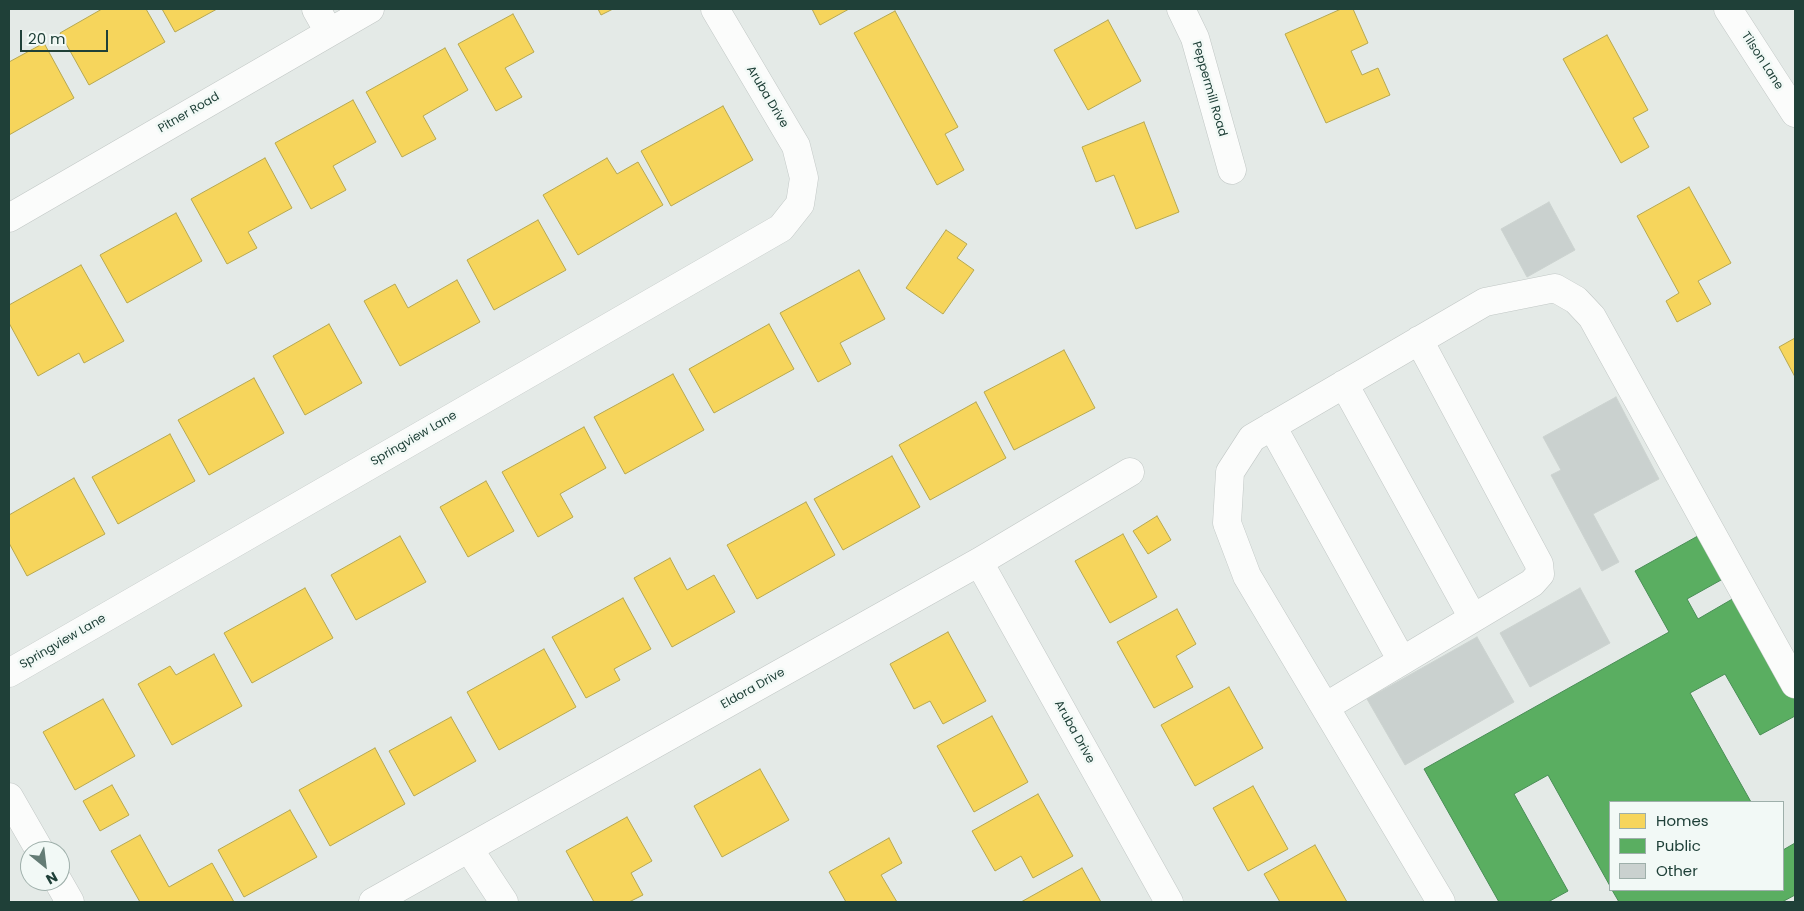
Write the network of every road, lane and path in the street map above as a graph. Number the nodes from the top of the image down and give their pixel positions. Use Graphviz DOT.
graph roads {
  1 [pos="316,9"];
  2 [pos="370,9"];
  3 [pos="715,9"];
  4 [pos="1181,9"];
  5 [pos="1728,9"];
  6 [pos="329,32"];
  7 [pos="1795,113"];
  8 [pos="1232,170"];
  9 [pos="802,190"];
  10 [pos="9,218"];
  11 [pos="1419,340"];
  12 [pos="1344,384"];
  13 [pos="1272,426"];
  14 [pos="1130,472"];
  15 [pos="979,562"];
  16 [pos="1473,618"];
  17 [pos="1402,661"];
  18 [pos="9,673"];
  19 [pos="1795,684"];
  20 [pos="1325,707"];
  21 [pos="9,797"];
  22 [pos="34,841"];
  23 [pos="469,849"];
  24 [pos="64,891"];
  25 [pos="70,902"];
  26 [pos="373,902"];
  27 [pos="504,902"];
  28 [pos="1169,902"];
  29 [pos="1441,902"];
  1 -- 6 [label="street"];
  2 -- 6 [label="street, Pitner Road"];
  3 -- 9 [label="street, Aruba Drive"];
  4 -- 8 [label="street, Peppermill Road"];
  5 -- 7 [label="street, Tilson Lane"];
  6 -- 10 [label="street, Pitner Road"];
  9 -- 18 [label="street, Springview Lane"];
  11 -- 12 [label="street"];
  11 -- 16 [label="street"];
  11 -- 19 [label="street"];
  12 -- 13 [label="street"];
  12 -- 16 [label="street"];
  13 -- 17 [label="street"];
  13 -- 20 [label="street"];
  14 -- 15 [label="street, Eldora Drive"];
  15 -- 23 [label="street, Eldora Drive"];
  15 -- 28 [label="street, Aruba Drive"];
  16 -- 17 [label="street"];
  17 -- 20 [label="street"];
  20 -- 29 [label="street"];
  21 -- 22 [label="street"];
  23 -- 26 [label="street, Eldora Drive"];
  23 -- 27 [label="street"];
  24 -- 25 [label="street"];
}
